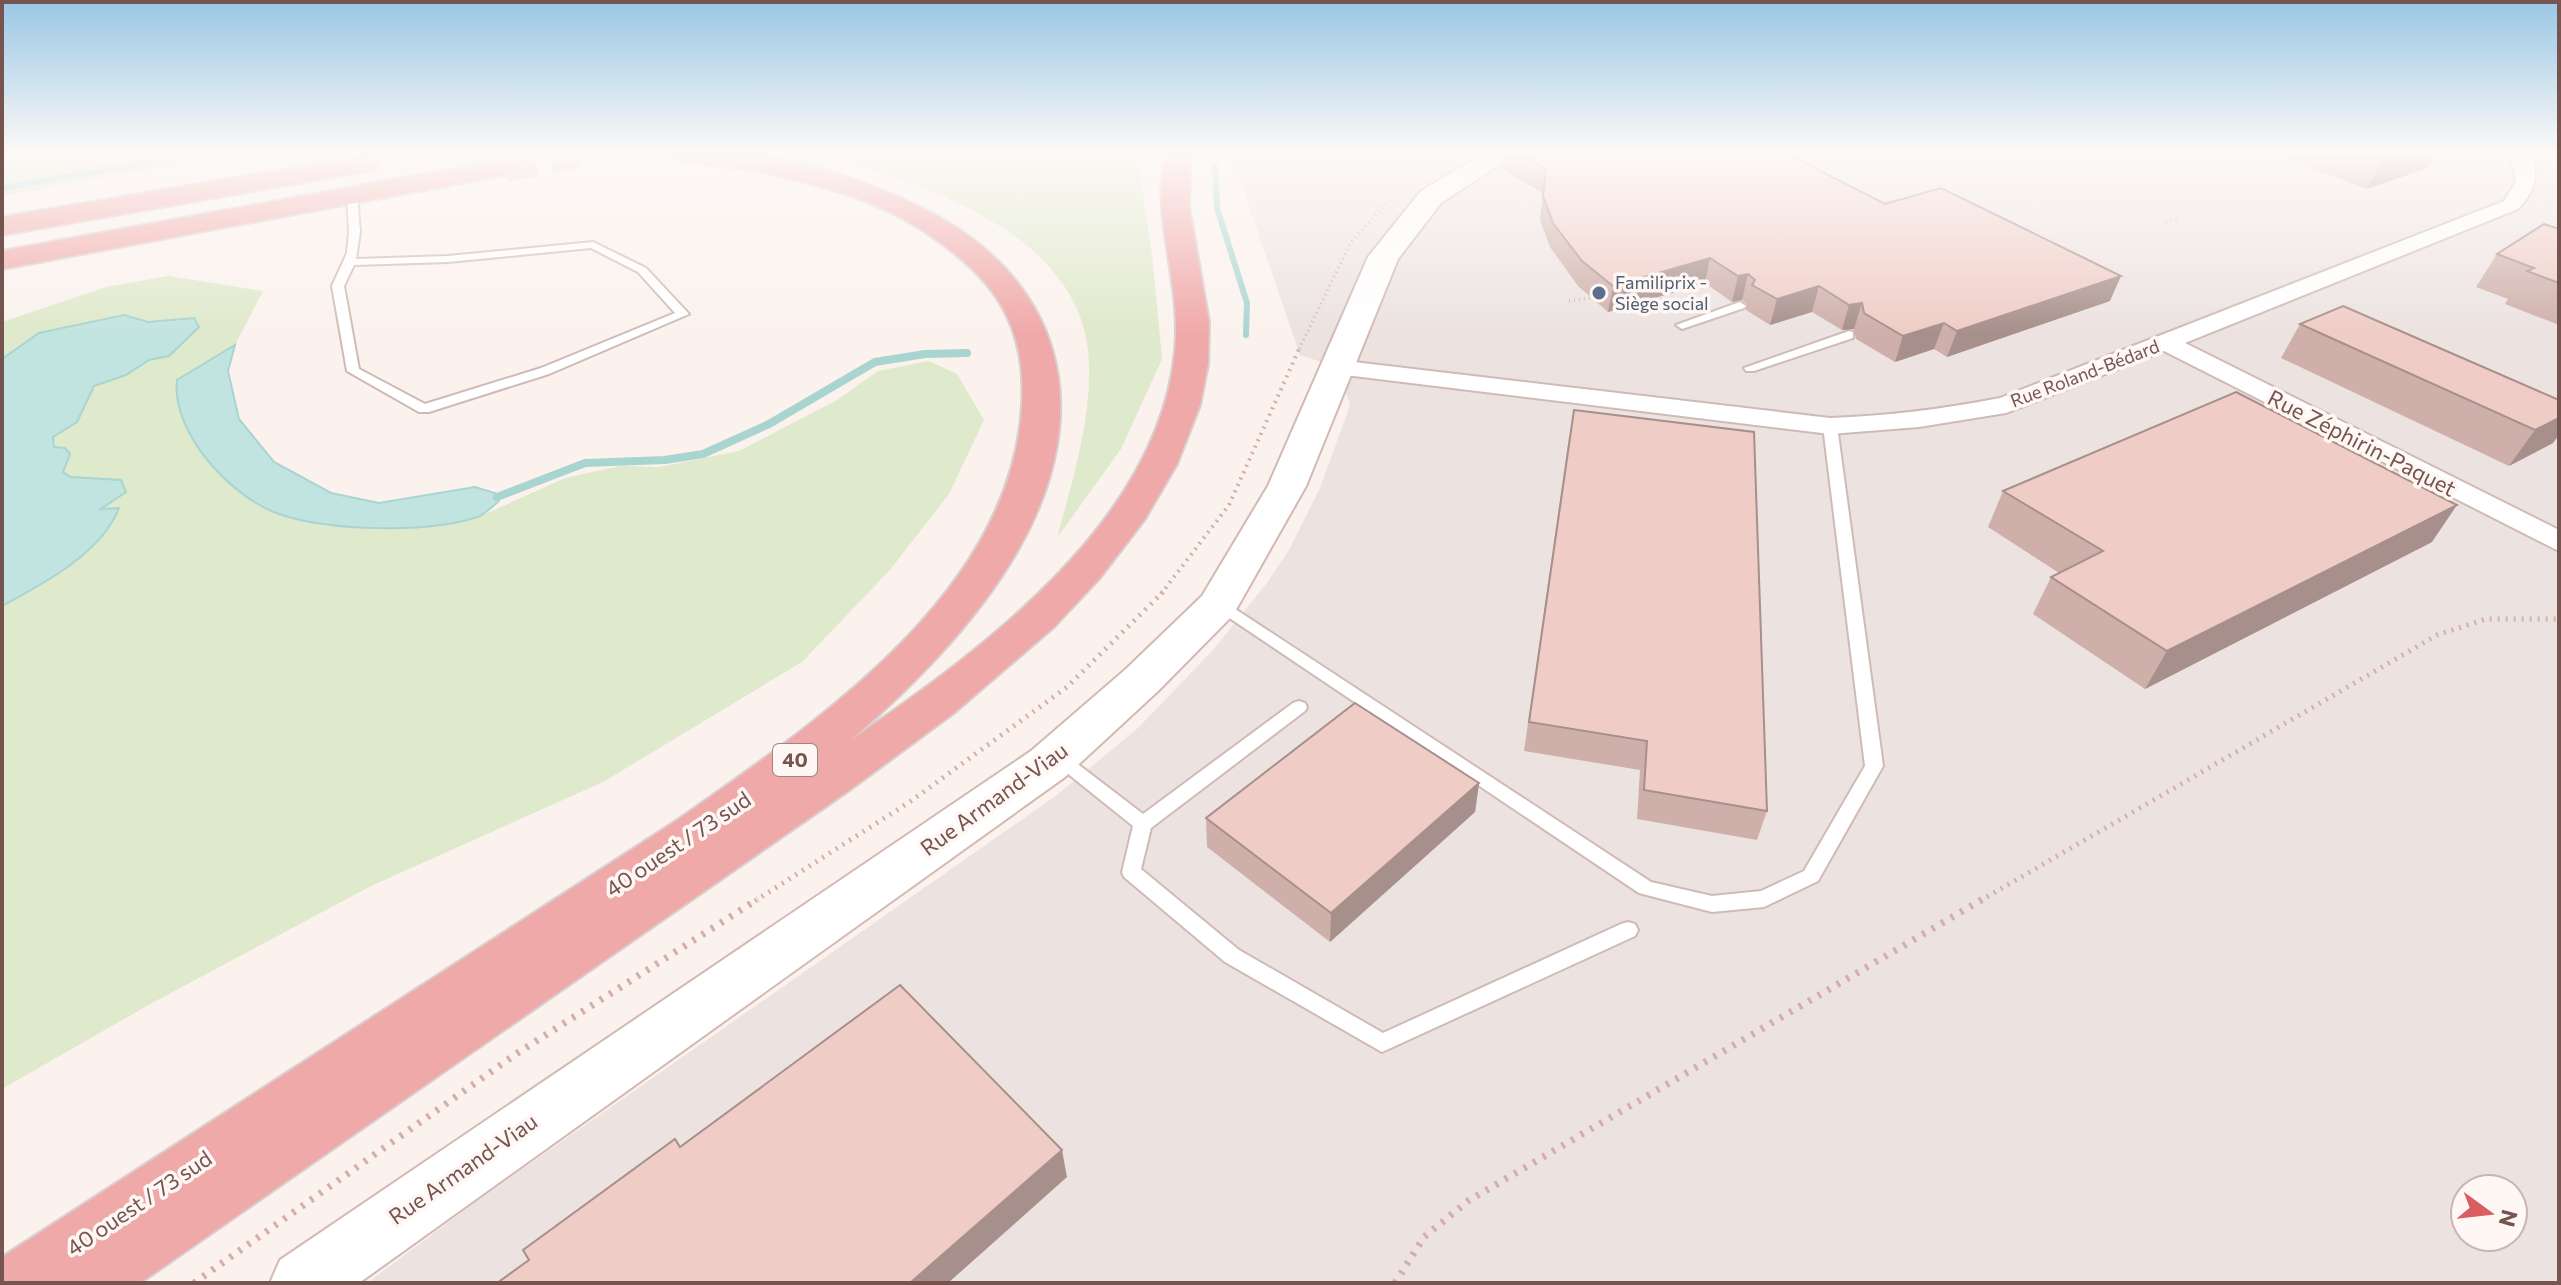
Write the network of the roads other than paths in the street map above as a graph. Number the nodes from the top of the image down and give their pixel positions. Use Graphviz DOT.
graph roads {
  1 [pos="76,213"];
  2 [pos="255,213"];
  3 [pos="354,213"];
  4 [pos="910,213"];
  5 [pos="1176,213"];
  6 [pos="1418,213"];
  7 [pos="2491,213"];
  8 [pos="2,226"];
  9 [pos="2,260"];
  10 [pos="353,262"];
  11 [pos="1740,306"];
  12 [pos="1682,325"];
  13 [pos="1849,335"];
  14 [pos="2165,342"];
  15 [pos="1337,367"];
  16 [pos="1750,368"];
  17 [pos="1830,426"];
  18 [pos="2559,542"];
  19 [pos="1218,605"];
  20 [pos="1299,707"];
  21 [pos="1056,757"];
  22 [pos="1143,824"];
  23 [pos="1628,930"];
  24 [pos="22,1283"];
  25 [pos="86,1283"];
  26 [pos="303,1283"];
  1 -- 8 [label="highway"];
  2 -- 9 [label="highway"];
  3 -- 10 [label="lane"];
  4 -- 24 [label="highway, 40 ouest / 73 sud / 40"];
  5 -- 25 [label="highway"];
  6 -- 15 [label="street, Rue Armand-Viau"];
  7 -- 14 [label="street, Rue Roland-Bédard"];
  10 -- 10 [label="lane"];
  11 -- 12 [label="lane"];
  13 -- 16 [label="lane"];
  14 -- 17 [label="street, Rue Roland-Bédard"];
  14 -- 18 [label="street, Rue Zéphirin-Paquet"];
  15 -- 17 [label="street, Rue Roland-Bédard"];
  15 -- 19 [label="street, Rue Armand-Viau"];
  17 -- 19 [label="lane"];
  19 -- 21 [label="street, Rue Armand-Viau"];
  20 -- 22 [label="lane"];
  21 -- 22 [label="lane"];
  21 -- 26 [label="street, Rue Armand-Viau"];
  22 -- 23 [label="lane"];
}
